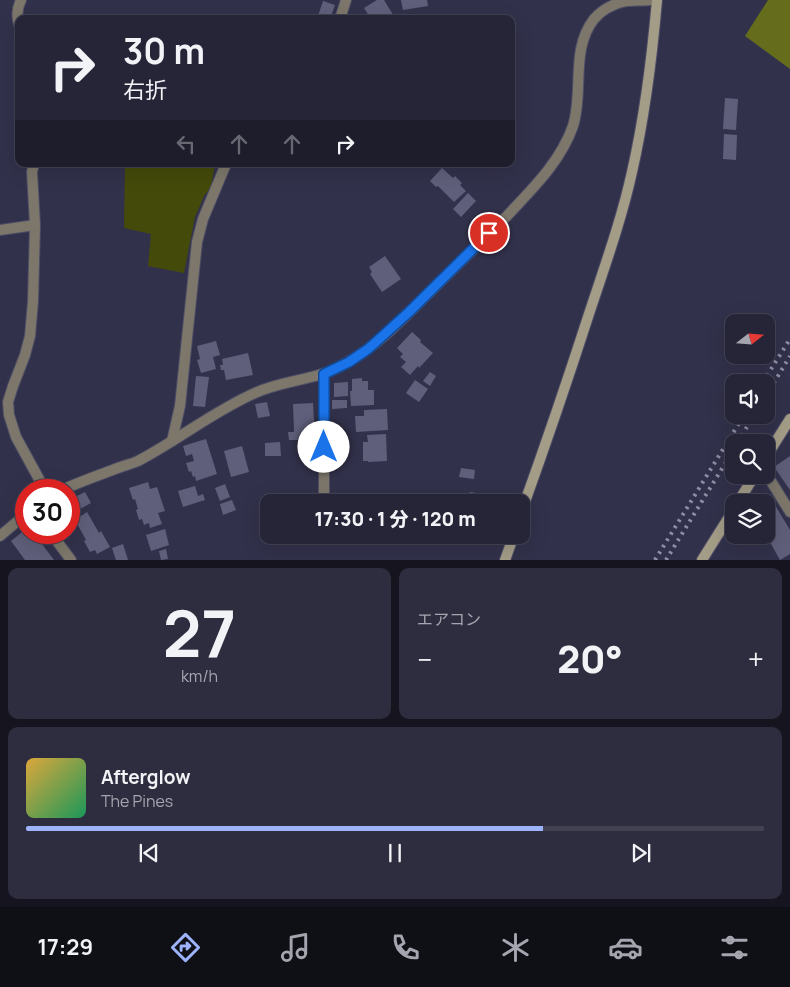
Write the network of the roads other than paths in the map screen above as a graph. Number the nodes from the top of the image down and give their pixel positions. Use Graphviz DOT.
graph roads {
  1 [pos="21,0"];
  2 [pos="346,0"];
  3 [pos="650,0"];
  4 [pos="657,0"];
  5 [pos="17,15"];
  6 [pos="341,15"];
  7 [pos="33,167"];
  8 [pos="225,167"];
  9 [pos="35,225"];
  10 [pos="0,230"];
  11 [pos="324,374"];
  12 [pos="790,419"];
  13 [pos="172,441"];
  14 [pos="775,443"];
  15 [pos="39,479"];
  16 [pos="80,481"];
  17 [pos="774,484"];
  18 [pos="324,494"];
  19 [pos="528,494"];
  20 [pos="788,505"];
  21 [pos="15,523"];
  22 [pos="725,523"];
  23 [pos="0,536"];
  24 [pos="59,544"];
  25 [pos="511,544"];
  26 [pos="71,560"];
  27 [pos="505,560"];
  28 [pos="702,560"];
  1 -- 5 [label="street"];
  2 -- 6 [label="street"];
  3 -- 11 [label="street"];
  4 -- 19 [label="street"];
  7 -- 9 [label="street"];
  8 -- 13 [label="street"];
  9 -- 10 [label="street"];
  9 -- 15 [label="street"];
  11 -- 13 [label="street"];
  11 -- 18 [label="street"];
  12 -- 14 [label="street"];
  13 -- 16 [label="street"];
  17 -- 20 [label="street"];
  21 -- 23 [label="street"];
  22 -- 28 [label="street"];
  24 -- 26 [label="street"];
  25 -- 27 [label="street"];
}
